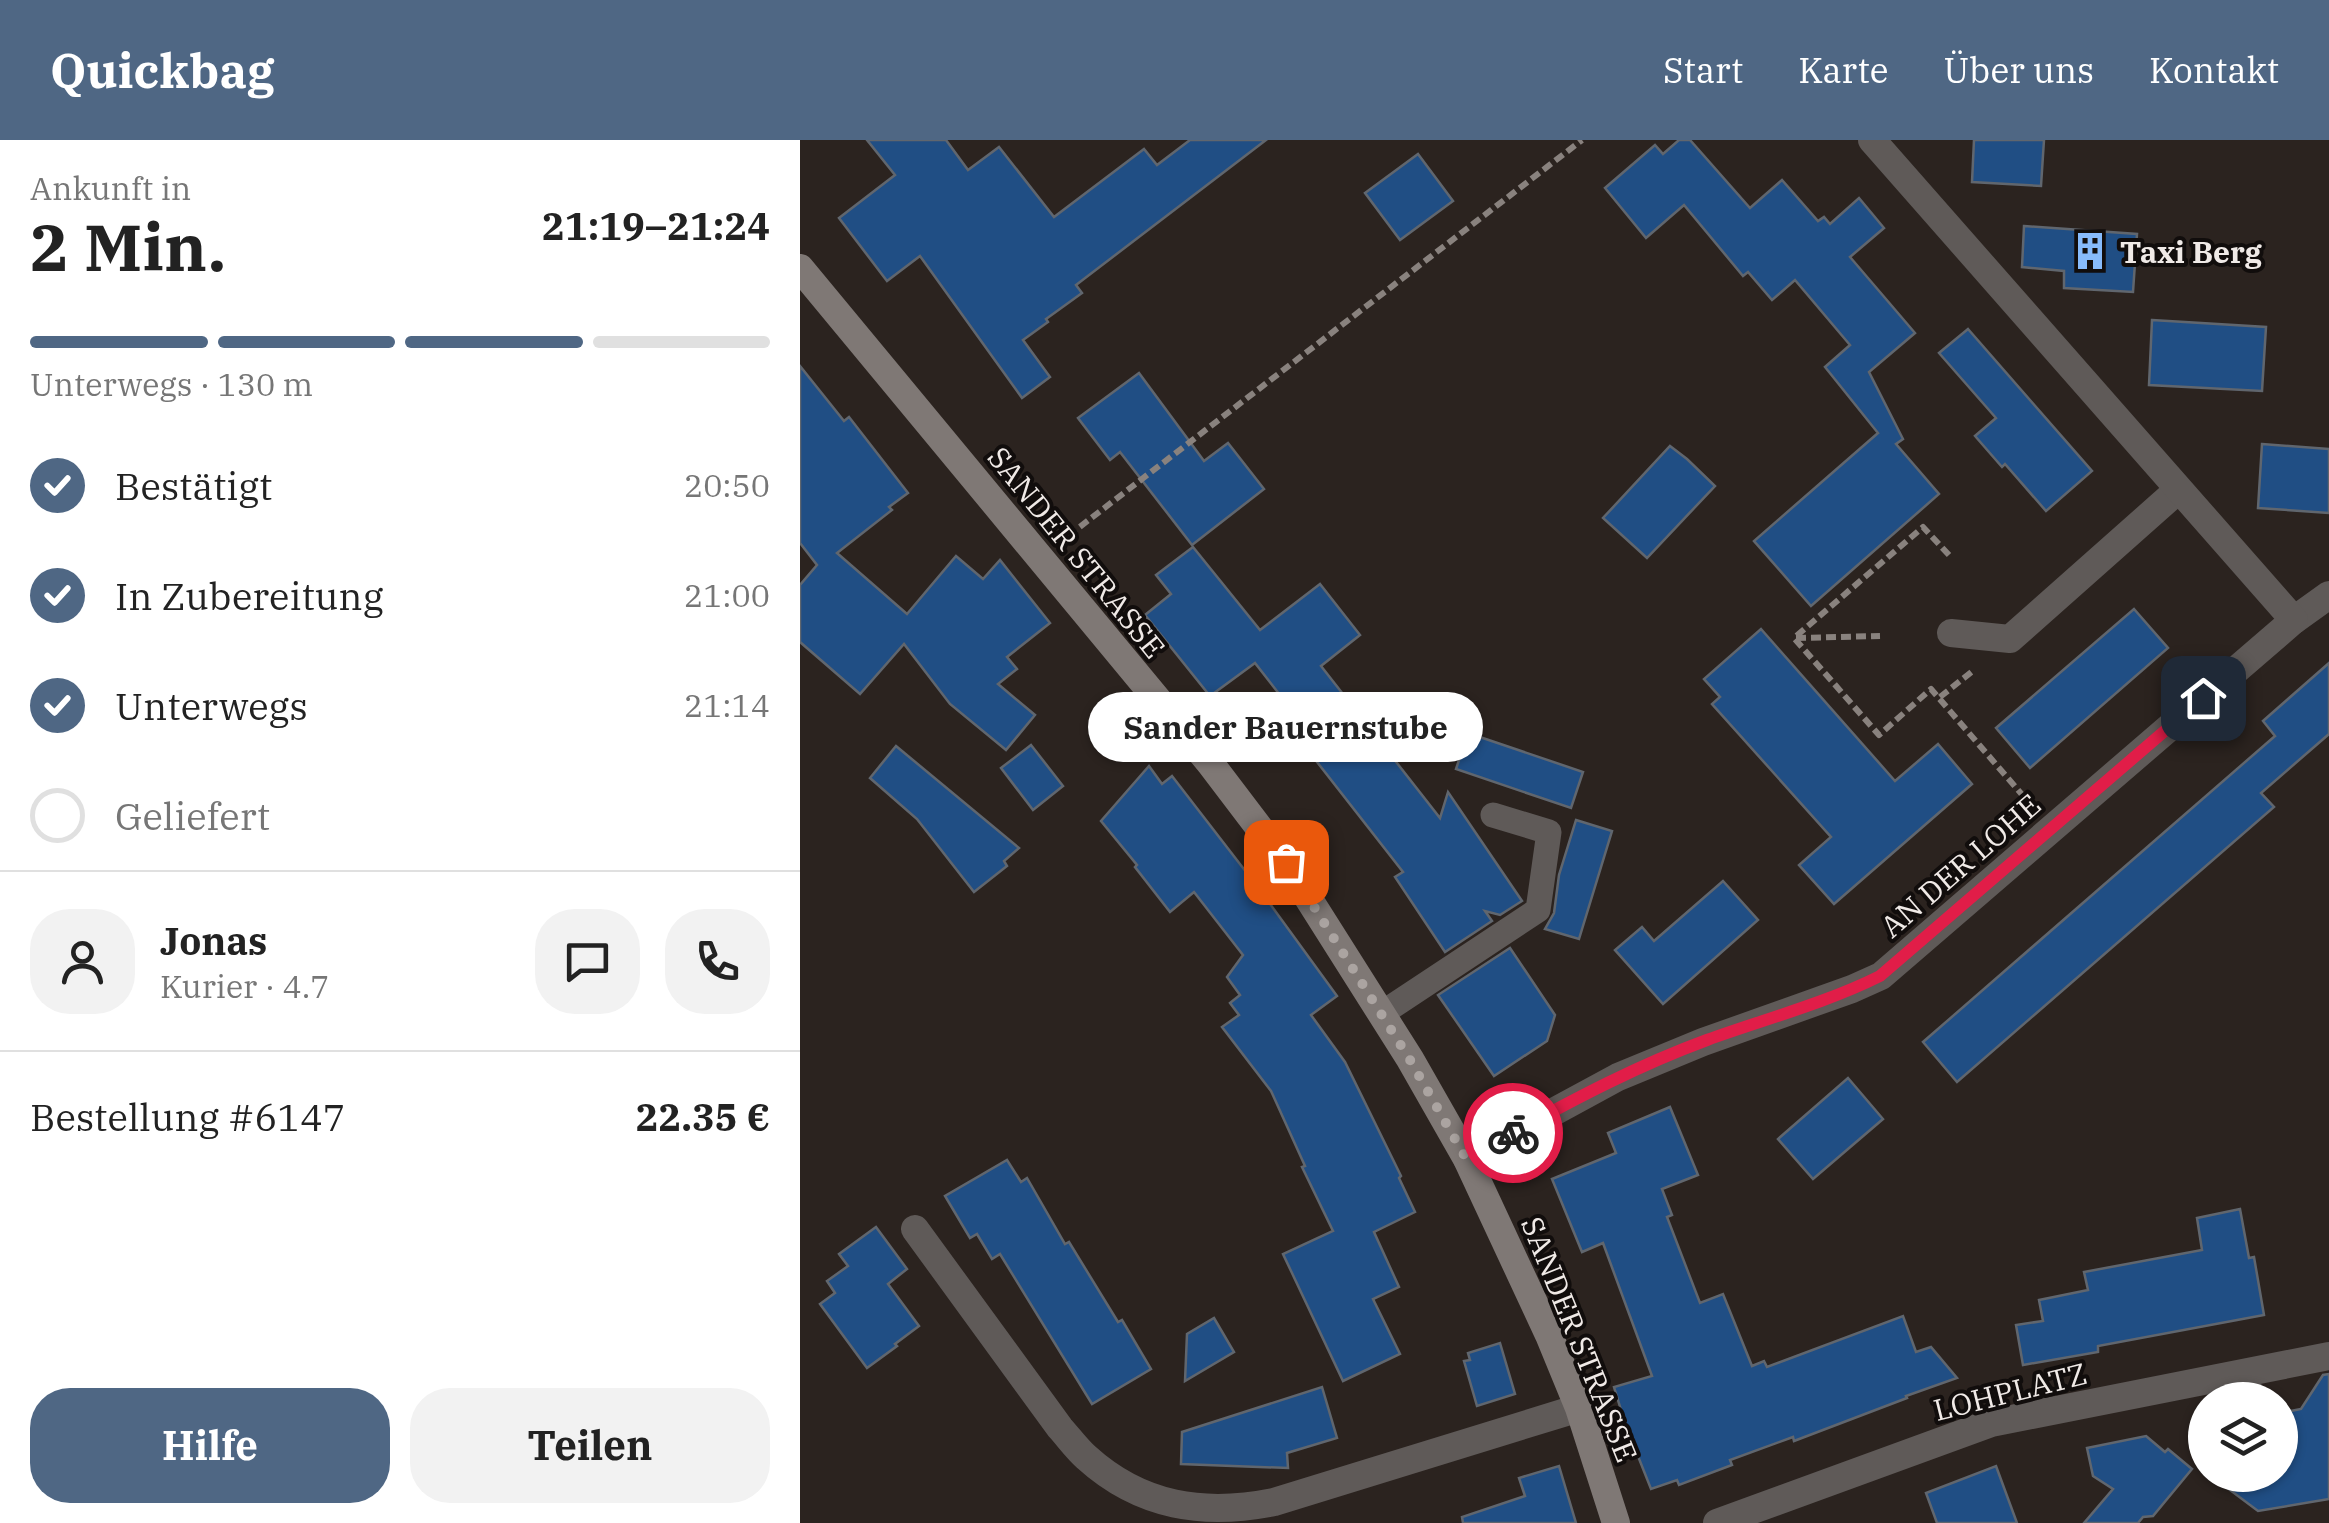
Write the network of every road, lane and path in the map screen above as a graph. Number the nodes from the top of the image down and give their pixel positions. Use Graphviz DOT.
graph roads {
  1 [pos="1582,140"];
  2 [pos="1872,140"];
  3 [pos="800,268"];
  4 [pos="2178,490"];
  5 [pos="1949,554"];
  6 [pos="1040,558"];
  7 [pos="2329,595"];
  8 [pos="2294,620"];
  9 [pos="1951,632"];
  10 [pos="1880,636"];
  11 [pos="1794,638"];
  12 [pos="1493,814"];
  13 [pos="2051,828"];
  14 [pos="1381,1014"];
  15 [pos="1467,1160"];
  16 [pos="915,1229"];
  17 [pos="2329,1356"];
  18 [pos="1579,1408"];
  19 [pos="1616,1523"];
  20 [pos="1717,1523"];
  1 -- 6 [label="path"];
  2 -- 4 [label="street"];
  3 -- 6 [label="main road, SANDER STRASSE"];
  4 -- 8 [label="street"];
  4 -- 9 [label="street"];
  5 -- 11 [label="path"];
  6 -- 14 [label="main road, SANDER STRASSE"];
  7 -- 8 [label="street, AN DER LOHE"];
  8 -- 13 [label="street, AN DER LOHE"];
  10 -- 11 [label="path"];
  11 -- 13 [label="path"];
  12 -- 14 [label="lane"];
  13 -- 15 [label="street, AN DER LOHE"];
  14 -- 15 [label="main road, SANDER STRASSE"];
  15 -- 18 [label="main road, SANDER STRASSE"];
  16 -- 18 [label="street"];
  17 -- 20 [label="street, LOHPLATZ"];
  18 -- 19 [label="main road, SANDER STRASSE"];
}
